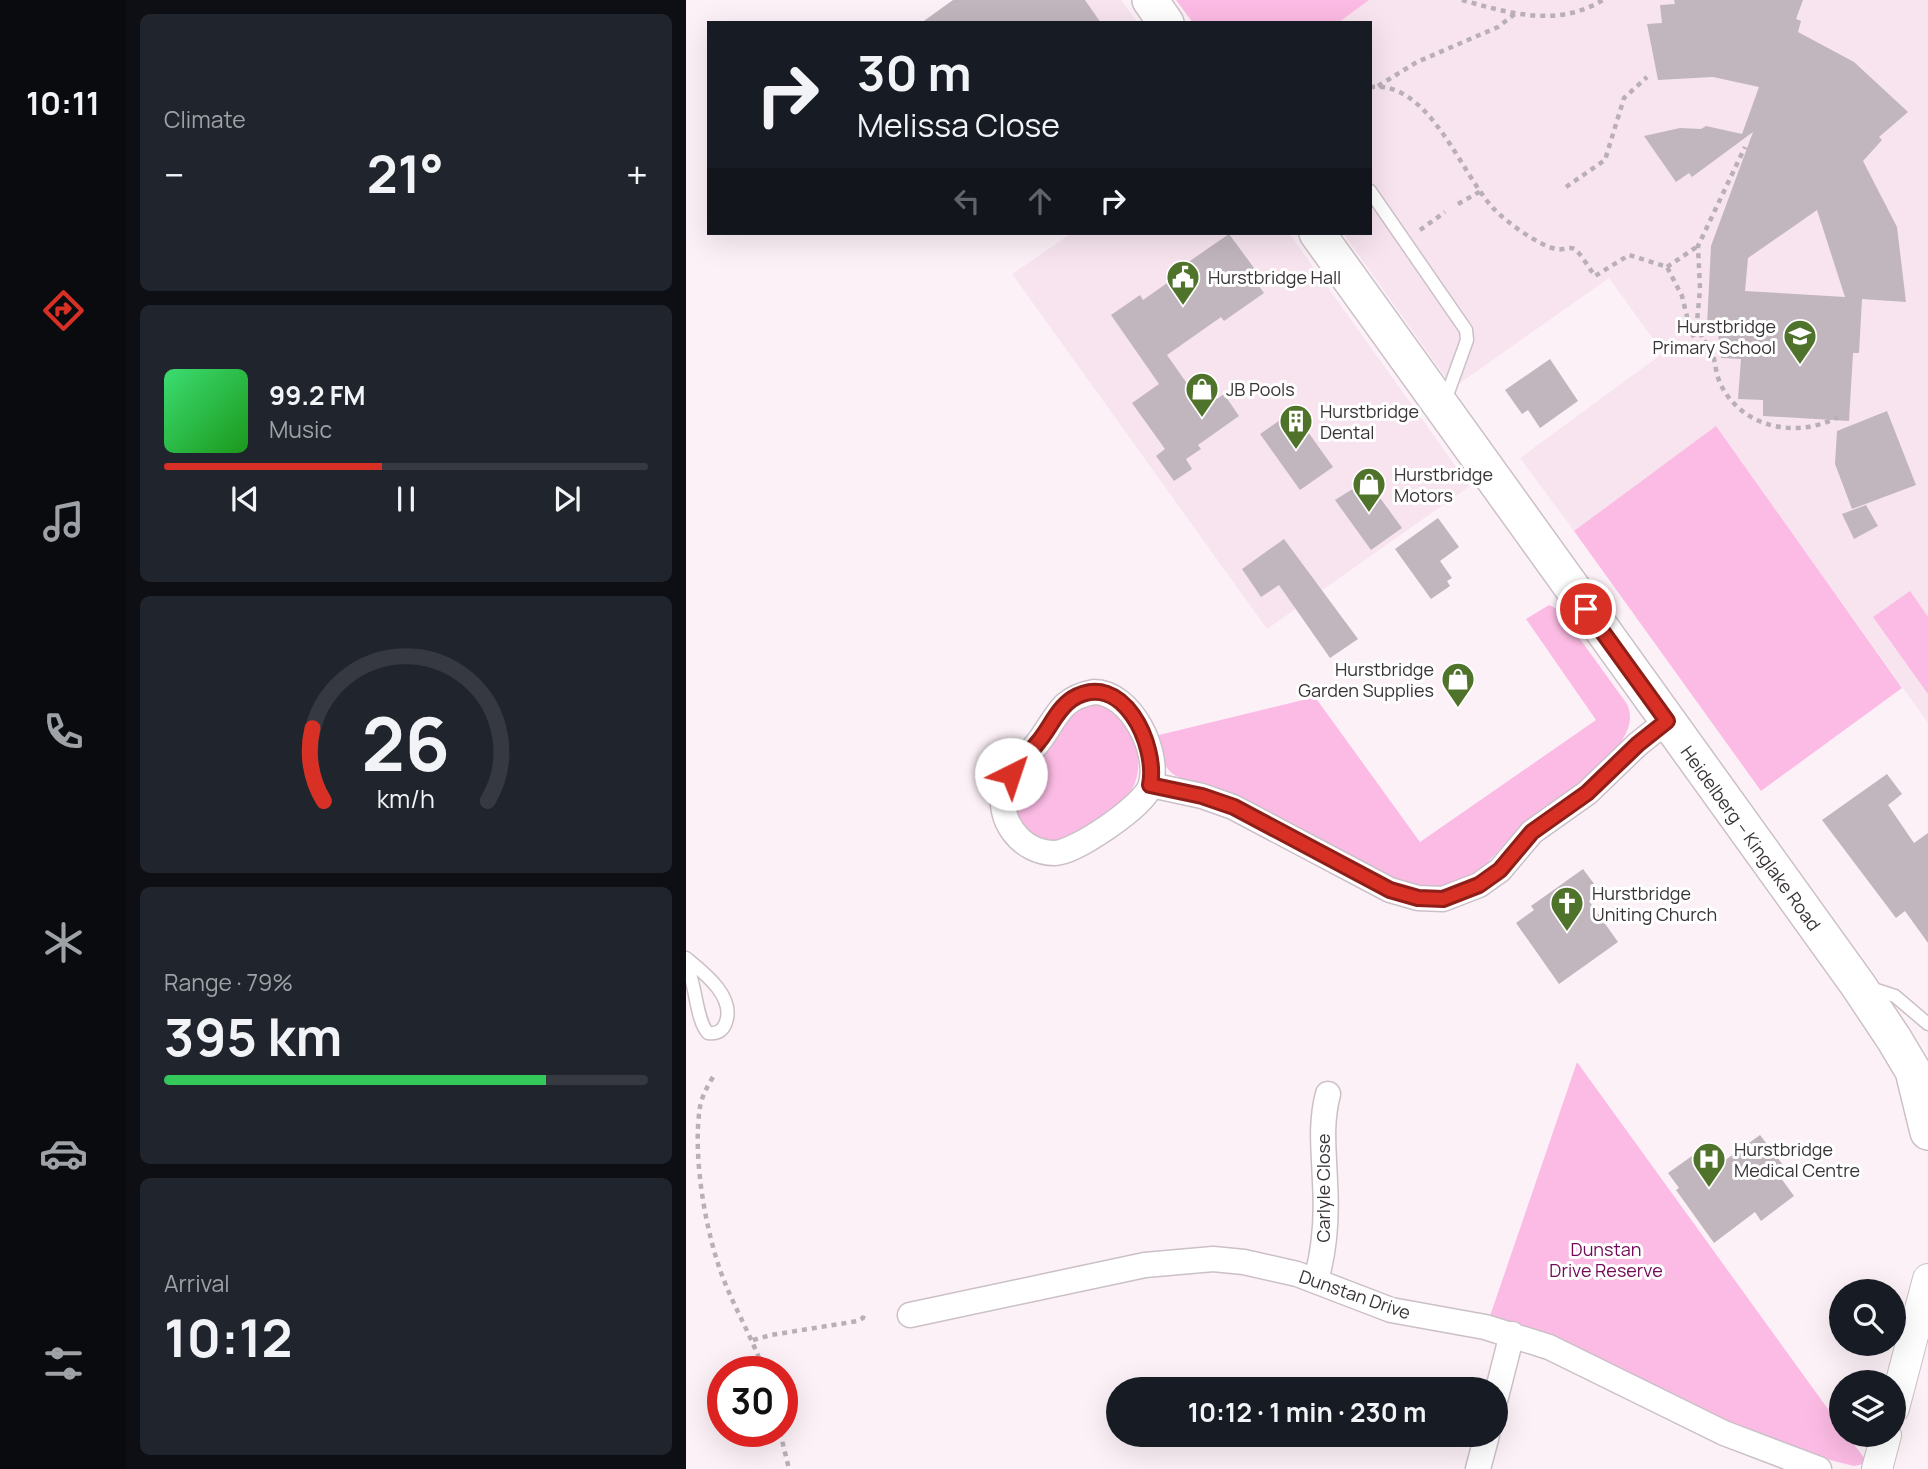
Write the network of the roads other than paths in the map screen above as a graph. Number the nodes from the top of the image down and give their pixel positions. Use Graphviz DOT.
graph roads {
  1 [pos="1150,0"];
  2 [pos="1165,21"];
  3 [pos="1372,194"];
  4 [pos="1318,235"];
  5 [pos="1442,408"];
  6 [pos="1667,721"];
  7 [pos="1150,785"];
  8 [pos="686,960"];
  9 [pos="1858,985"];
  10 [pos="1928,1024"];
  11 [pos="1920,1084"];
  12 [pos="1328,1094"];
  13 [pos="1928,1132"];
  14 [pos="1928,1279"];
  15 [pos="1316,1280"];
  16 [pos="1924,1304"];
  17 [pos="910,1315"];
  18 [pos="1512,1334"];
  19 [pos="1905,1370"];
  20 [pos="1501,1377"];
  21 [pos="1484,1447"];
  22 [pos="1883,1447"];
  23 [pos="1478,1469"];
  24 [pos="1819,1469"];
  25 [pos="1877,1469"];
  1 -- 2 [label="main road"];
  3 -- 5 [label="lane"];
  4 -- 5 [label="main road, Heidelberg – Kinglake Road"];
  5 -- 6 [label="main road, Heidelberg – Kinglake Road"];
  6 -- 7 [label="street"];
  6 -- 9 [label="main road, Heidelberg – Kinglake Road"];
  7 -- 7 [label="street"];
  8 -- 8 [label="lane"];
  9 -- 10 [label="lane"];
  9 -- 11 [label="main road, Heidelberg – Kinglake Road"];
  11 -- 13 [label="main road, Heidelberg – Kinglake Road"];
  12 -- 15 [label="street, Carlyle Close"];
  14 -- 16 [label="street"];
  15 -- 17 [label="street, Dunstan Drive"];
  15 -- 18 [label="street, Dunstan Drive"];
  16 -- 19 [label="street"];
  18 -- 20 [label="street"];
  18 -- 24 [label="street, Dunstan Drive"];
  21 -- 23 [label="street"];
  22 -- 25 [label="street"];
}
